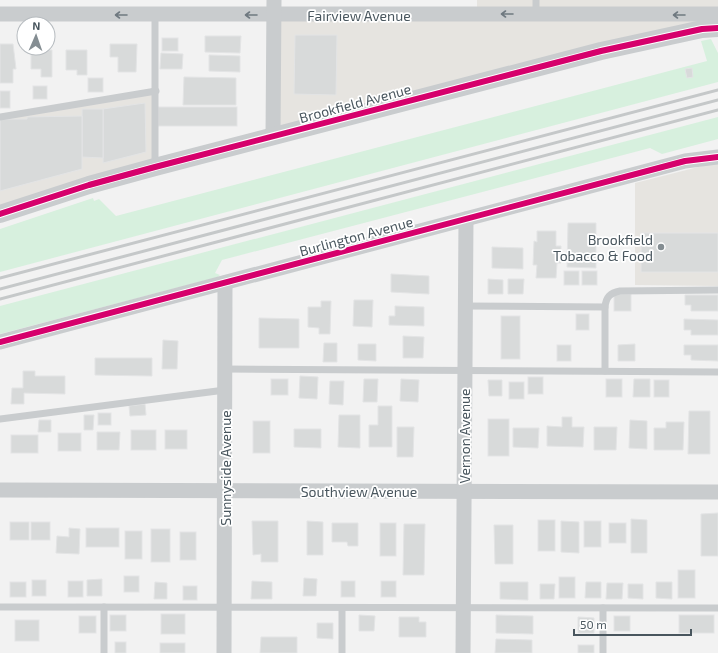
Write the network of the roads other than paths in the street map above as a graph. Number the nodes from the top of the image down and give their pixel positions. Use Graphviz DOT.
graph roads {
  1 [pos="274,0"];
  2 [pos="536,7"];
  3 [pos="0,14"];
  4 [pos="718,14"];
  5 [pos="155,15"];
  6 [pos="274,15"];
  7 [pos="718,28"];
  8 [pos="156,91"];
  9 [pos="0,117"];
  10 [pos="273,137"];
  11 [pos="718,157"];
  12 [pos="155,168"];
  13 [pos="0,214"];
  14 [pos="466,219"];
  15 [pos="225,283"];
  16 [pos="718,290"];
  17 [pos="466,306"];
  18 [pos="605,307"];
  19 [pos="0,342"];
  20 [pos="225,369"];
  21 [pos="465,370"];
  22 [pos="605,371"];
  23 [pos="718,372"];
  24 [pos="225,390"];
  25 [pos="0,419"];
  26 [pos="0,490"];
  27 [pos="226,491"];
  28 [pos="464,491"];
  29 [pos="718,492"];
  30 [pos="0,607"];
  31 [pos="104,608"];
  32 [pos="225,608"];
  33 [pos="342,608"];
  34 [pos="464,608"];
  35 [pos="603,608"];
  36 [pos="718,608"];
  37 [pos="104,653"];
  38 [pos="224,653"];
  39 [pos="342,653"];
  40 [pos="463,653"];
  41 [pos="603,653"];
  1 -- 6 [label="street"];
  4 -- 2 [label="street, Fairview Avenue, one-way"];
  2 -- 6 [label="street, Fairview Avenue, one-way"];
  5 -- 3 [label="street, Fairview Avenue, one-way"];
  6 -- 5 [label="street, Fairview Avenue, one-way"];
  5 -- 8 [label="lane"];
  6 -- 10 [label="street"];
  7 -- 10 [label="street, Brookfield Avenue"];
  8 -- 9 [label="lane"];
  8 -- 12 [label="lane"];
  10 -- 12 [label="street, Brookfield Avenue"];
  11 -- 14 [label="street, Burlington Avenue"];
  12 -- 13 [label="street, Brookfield Avenue"];
  14 -- 15 [label="street, Burlington Avenue"];
  14 -- 17 [label="street, Vernon Avenue"];
  15 -- 19 [label="street, Burlington Avenue"];
  15 -- 20 [label="street, Sunnyside Avenue"];
  16 -- 18 [label="lane"];
  17 -- 18 [label="lane"];
  17 -- 21 [label="street, Vernon Avenue"];
  18 -- 22 [label="lane"];
  20 -- 21 [label="lane"];
  20 -- 24 [label="street, Sunnyside Avenue"];
  21 -- 22 [label="lane"];
  21 -- 28 [label="street, Vernon Avenue"];
  22 -- 23 [label="lane"];
  24 -- 25 [label="lane"];
  24 -- 27 [label="street, Sunnyside Avenue"];
  26 -- 27 [label="street, Southview Avenue"];
  27 -- 28 [label="street, Southview Avenue"];
  27 -- 32 [label="street, Sunnyside Avenue"];
  28 -- 29 [label="street, Southview Avenue"];
  28 -- 34 [label="street, Vernon Avenue"];
  30 -- 31 [label="lane"];
  31 -- 32 [label="lane"];
  31 -- 37 [label="lane"];
  32 -- 33 [label="lane"];
  32 -- 38 [label="street, Sunnyside Avenue"];
  33 -- 34 [label="lane"];
  33 -- 39 [label="lane"];
  34 -- 35 [label="lane"];
  34 -- 40 [label="street, Vernon Avenue"];
  35 -- 36 [label="lane"];
  35 -- 41 [label="lane"];
}
